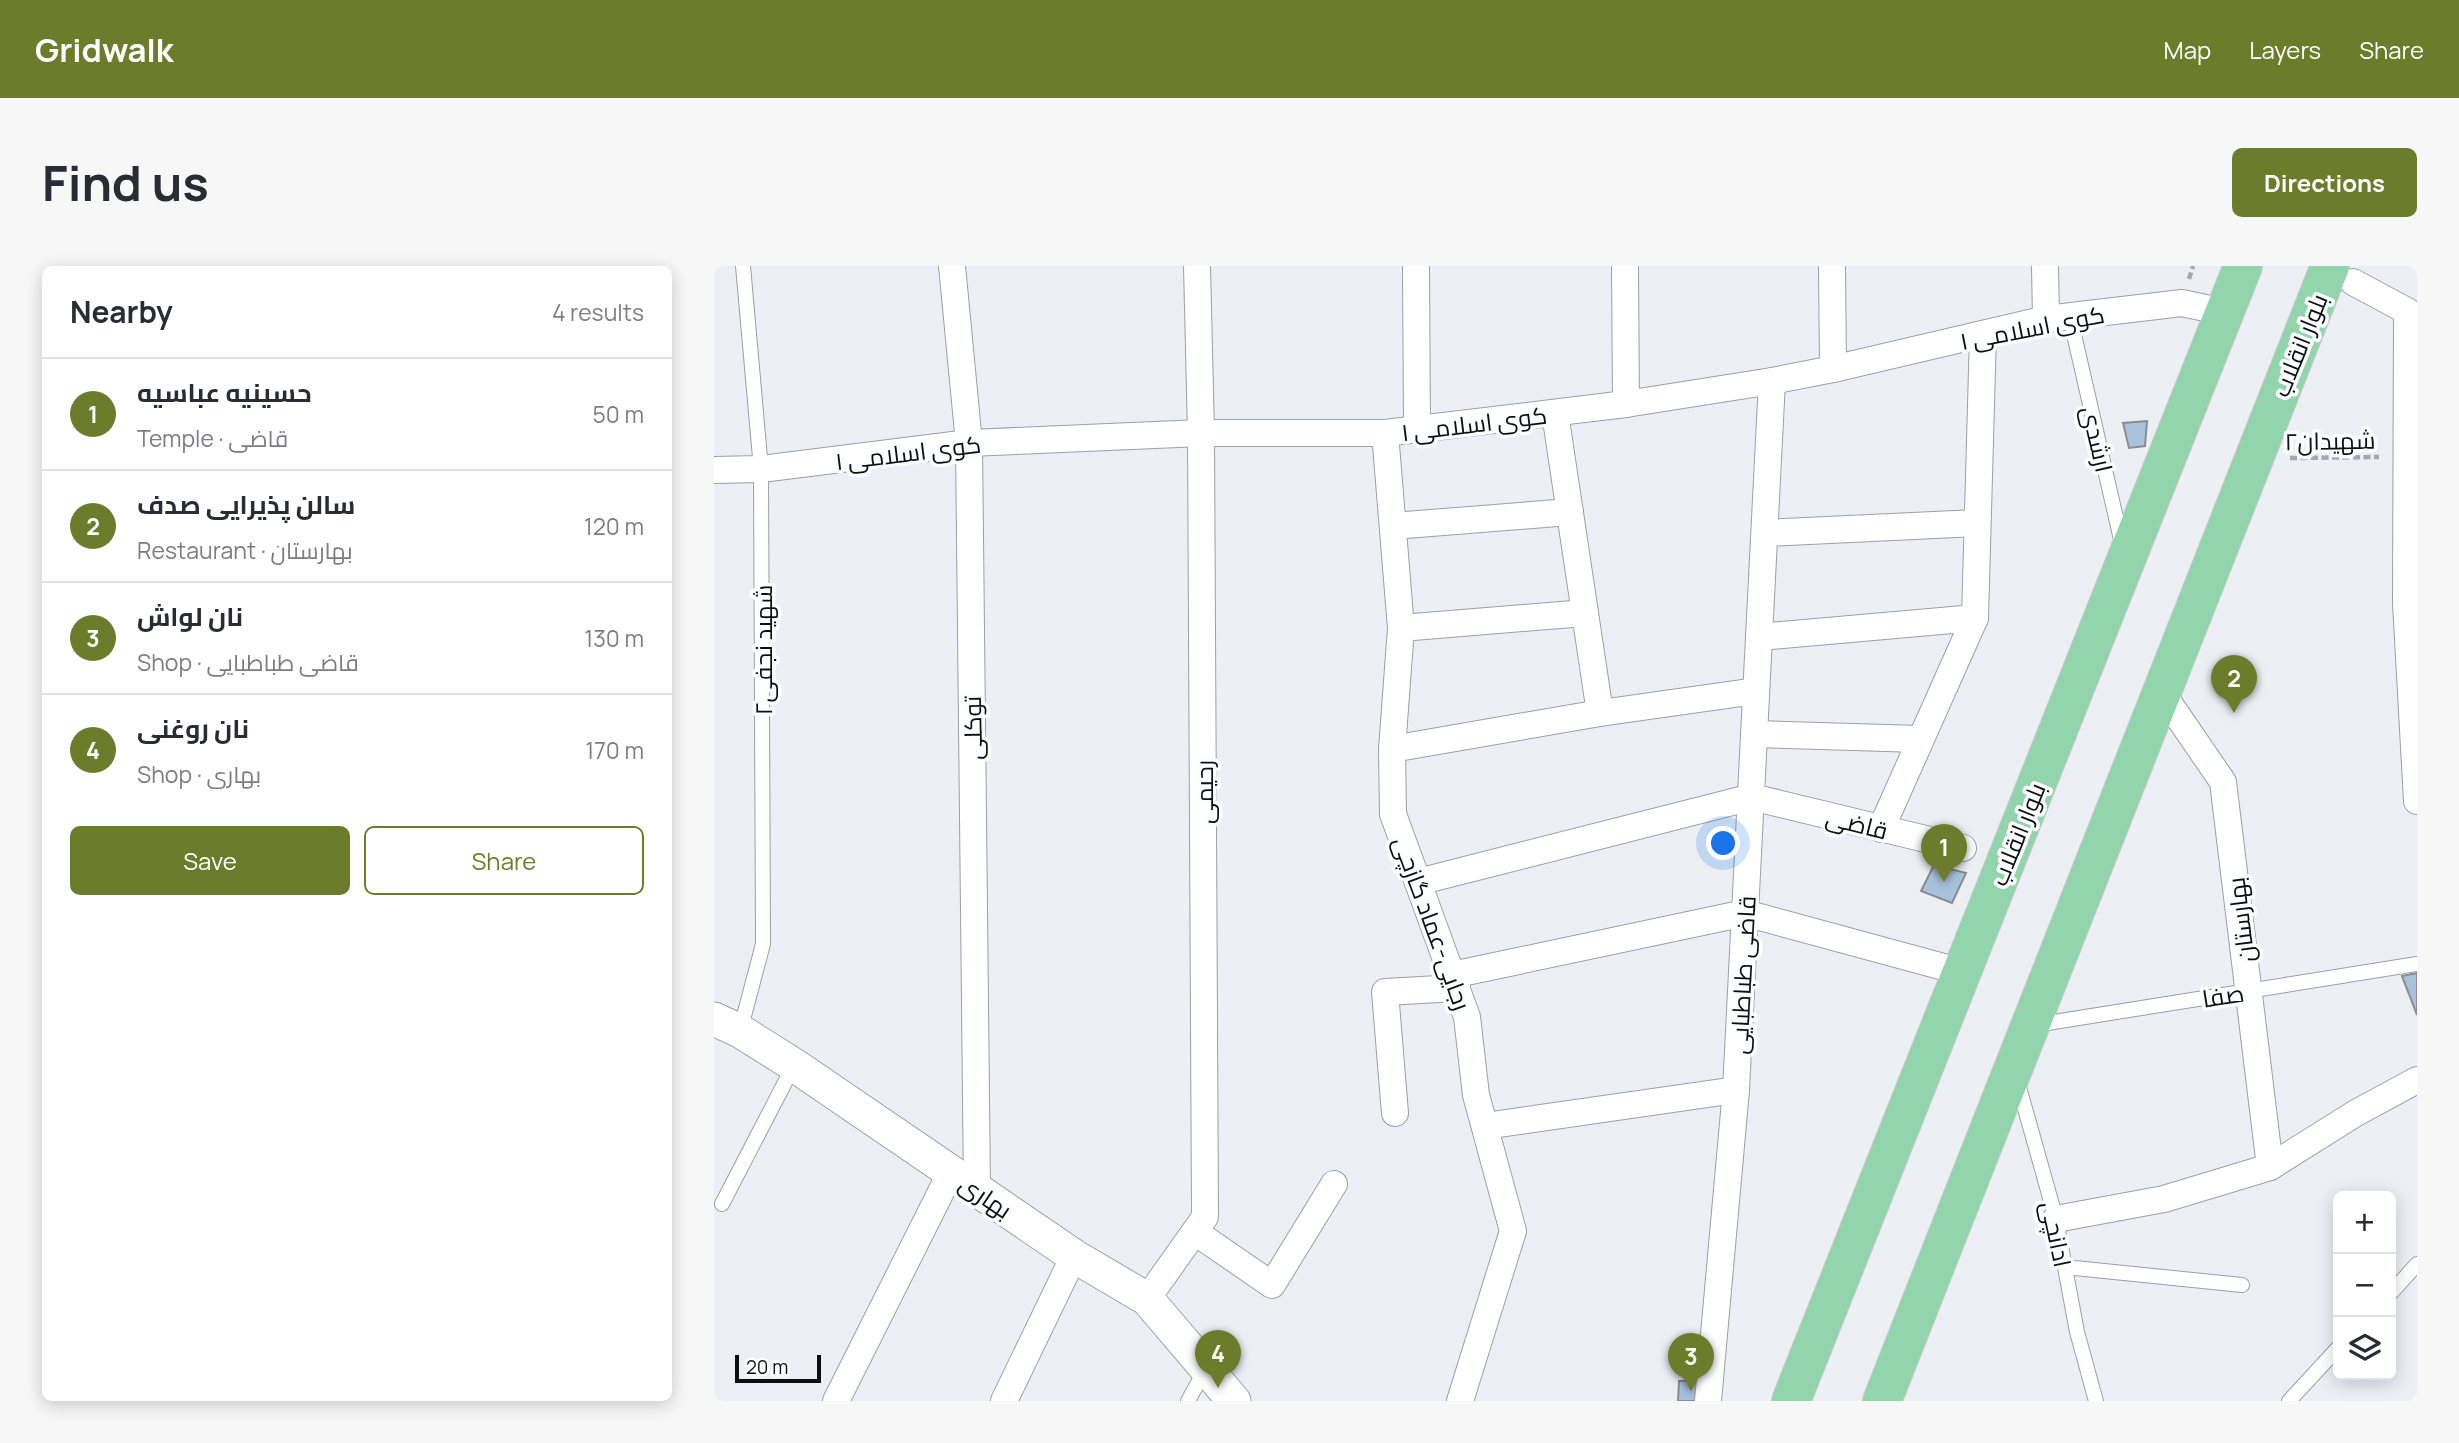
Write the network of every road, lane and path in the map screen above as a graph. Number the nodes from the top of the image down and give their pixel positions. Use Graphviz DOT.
graph roads {
  1 [pos="743,266"];
  2 [pos="952,266"];
  3 [pos="1197,266"];
  4 [pos="1416,266"];
  5 [pos="1625,266"];
  6 [pos="1832,266"];
  7 [pos="2045,266"];
  8 [pos="2243,266"];
  9 [pos="2342,274"];
  10 [pos="2224,312"];
  11 [pos="2412,312"];
  12 [pos="2058,318"];
  13 [pos="1983,334"];
  14 [pos="1833,369"];
  15 [pos="1772,381"];
  16 [pos="1626,404"];
  17 [pos="2412,404"];
  18 [pos="1555,413"];
  19 [pos="1416,430"];
  20 [pos="1201,433"];
  21 [pos="1385,433"];
  22 [pos="969,443"];
  23 [pos="2407,457"];
  24 [pos="2254,458"];
  25 [pos="761,469"];
  26 [pos="714,470"];
  27 [pos="2412,493"];
  28 [pos="1570,512"];
  29 [pos="1978,523"];
  30 [pos="1393,526"];
  31 [pos="1765,533"];
  32 [pos="2126,561"];
  33 [pos="2411,605"];
  34 [pos="1585,613"];
  35 [pos="1975,618"];
  36 [pos="1401,628"];
  37 [pos="1759,637"];
  38 [pos="1756,691"];
  39 [pos="2162,693"];
  40 [pos="1600,713"];
  41 [pos="1754,734"];
  42 [pos="1920,739"];
  43 [pos="1392,749"];
  44 [pos="1752,797"];
  45 [pos="2417,801"];
  46 [pos="1881,829"];
  47 [pos="1963,848"];
  48 [pos="1418,882"];
  49 [pos="1745,913"];
  50 [pos="2417,964"];
  51 [pos="1962,972"];
  52 [pos="1455,982"];
  53 [pos="2248,991"];
  54 [pos="727,1025"];
  55 [pos="2030,1026"];
  56 [pos="794,1065"];
  57 [pos="2014,1069"];
  58 [pos="2417,1080"];
  59 [pos="1736,1090"];
  60 [pos="1395,1113"];
  61 [pos="1485,1126"];
  62 [pos="2270,1167"];
  63 [pos="964,1181"];
  64 [pos="1334,1185"];
  65 [pos="722,1204"];
  66 [pos="2056,1219"];
  67 [pos="1195,1232"];
  68 [pos="1074,1256"];
  69 [pos="2417,1264"];
  70 [pos="2065,1267"];
  71 [pos="2242,1285"];
  72 [pos="2396,1287"];
  73 [pos="1147,1299"];
  74 [pos="2333,1353"];
  75 [pos="1206,1368"];
  76 [pos="836,1401"];
  77 [pos="1004,1401"];
  78 [pos="1188,1401"];
  79 [pos="1234,1401"];
  80 [pos="1460,1401"];
  81 [pos="1708,1401"];
  82 [pos="1791,1401"];
  83 [pos="1882,1401"];
  84 [pos="2096,1401"];
  85 [pos="2289,1401"];
  1 -- 25 [label="lane, شهید نجفی۲"];
  2 -- 22 [label="street, توکلی"];
  3 -- 20 [label="street, رحیمی"];
  4 -- 19 [label="street"];
  5 -- 16 [label="street"];
  6 -- 14 [label="street"];
  7 -- 12 [label="street"];
  8 -- 10 [label="main road, بلوار انقلاب"];
  9 -- 11 [label="street"];
  9 -- 24 [label="main road, بلوار انقلاب"];
  10 -- 12 [label="street, کوی اسلامی ۱"];
  10 -- 32 [label="main road, بلوار انقلاب"];
  11 -- 17 [label="street"];
  12 -- 13 [label="street, کوی اسلامی ۱"];
  12 -- 32 [label="lane, ارشدی"];
  13 -- 14 [label="street, کوی اسلامی ۱"];
  13 -- 29 [label="street"];
  14 -- 15 [label="street, کوی اسلامی ۱"];
  15 -- 16 [label="street, کوی اسلامی ۱"];
  15 -- 31 [label="street, قاضی طباطبایی"];
  16 -- 18 [label="street, کوی اسلامی ۱"];
  17 -- 23 [label="street"];
  18 -- 19 [label="street, کوی اسلامی ۱"];
  18 -- 28 [label="street"];
  19 -- 21 [label="street, کوی اسلامی ۱"];
  20 -- 21 [label="street, کوی اسلامی ۱"];
  20 -- 22 [label="street, کوی اسلامی ۱"];
  20 -- 67 [label="street, رحیمی"];
  21 -- 30 [label="street, رجایی-عماد گازچی"];
  22 -- 25 [label="street, کوی اسلامی ۱"];
  22 -- 63 [label="street, توکلی"];
  23 -- 24 [label="path, شهیدان۲"];
  23 -- 27 [label="street"];
  24 -- 39 [label="main road, بلوار انقلاب"];
  25 -- 26 [label="street, کوی اسلامی ۱"];
  25 -- 54 [label="lane, شهید نجفی۲"];
  27 -- 33 [label="street"];
  28 -- 30 [label="street"];
  28 -- 34 [label="street"];
  29 -- 31 [label="street"];
  29 -- 35 [label="street"];
  30 -- 36 [label="street, رجایی-عماد گازچی"];
  31 -- 37 [label="street, قاضی طباطبایی"];
  32 -- 51 [label="main road, بلوار انقلاب"];
  33 -- 45 [label="street"];
  34 -- 36 [label="street"];
  34 -- 40 [label="street"];
  35 -- 37 [label="street"];
  35 -- 42 [label="street"];
  36 -- 43 [label="street, رجایی-عماد گازچی"];
  37 -- 38 [label="street, قاضی طباطبایی"];
  38 -- 40 [label="street"];
  38 -- 41 [label="street, قاضی طباطبایی"];
  39 -- 53 [label="street, بهارستان"];
  39 -- 55 [label="main road, بلوار انقلاب"];
  40 -- 43 [label="street"];
  41 -- 42 [label="street"];
  41 -- 44 [label="street, قاضی طباطبایی"];
  42 -- 46 [label="street"];
  43 -- 48 [label="street, رجایی-عماد گازچی"];
  44 -- 46 [label="street, قاضی"];
  44 -- 48 [label="street"];
  44 -- 49 [label="street, قاضی طباطبایی"];
  46 -- 47 [label="street, قاضی"];
  48 -- 52 [label="street, رجایی-عماد گازچی"];
  49 -- 51 [label="street"];
  49 -- 52 [label="street"];
  49 -- 59 [label="street, قاضی طباطبایی"];
  50 -- 53 [label="lane, صفا"];
  51 -- 82 [label="main road, بلوار انقلاب"];
  52 -- 60 [label="street"];
  52 -- 61 [label="street, رجایی-عماد گازچی"];
  53 -- 55 [label="lane, صفا"];
  53 -- 62 [label="street, بهارستان"];
  54 -- 56 [label="street, بهاری"];
  55 -- 57 [label="main road, بلوار انقلاب"];
  56 -- 63 [label="street, بهاری"];
  56 -- 65 [label="lane"];
  57 -- 66 [label="lane, ادانچی"];
  57 -- 83 [label="main road, بلوار انقلاب"];
  58 -- 62 [label="street"];
  59 -- 61 [label="street"];
  59 -- 81 [label="street, قاضی طباطبایی"];
  61 -- 80 [label="street, رجایی-عماد گازچی"];
  62 -- 66 [label="street"];
  63 -- 68 [label="street, بهاری"];
  63 -- 76 [label="street"];
  64 -- 67 [label="street"];
  66 -- 70 [label="lane, ادانچی"];
  67 -- 73 [label="street, رحیمی"];
  68 -- 73 [label="street, بهاری"];
  68 -- 77 [label="street"];
  69 -- 72 [label="lane"];
  70 -- 71 [label="lane"];
  70 -- 84 [label="lane, ادانچی"];
  73 -- 75 [label="street, بهاری"];
  74 -- 85 [label="lane"];
  75 -- 78 [label="lane"];
  75 -- 79 [label="street, بهاری"];
}
